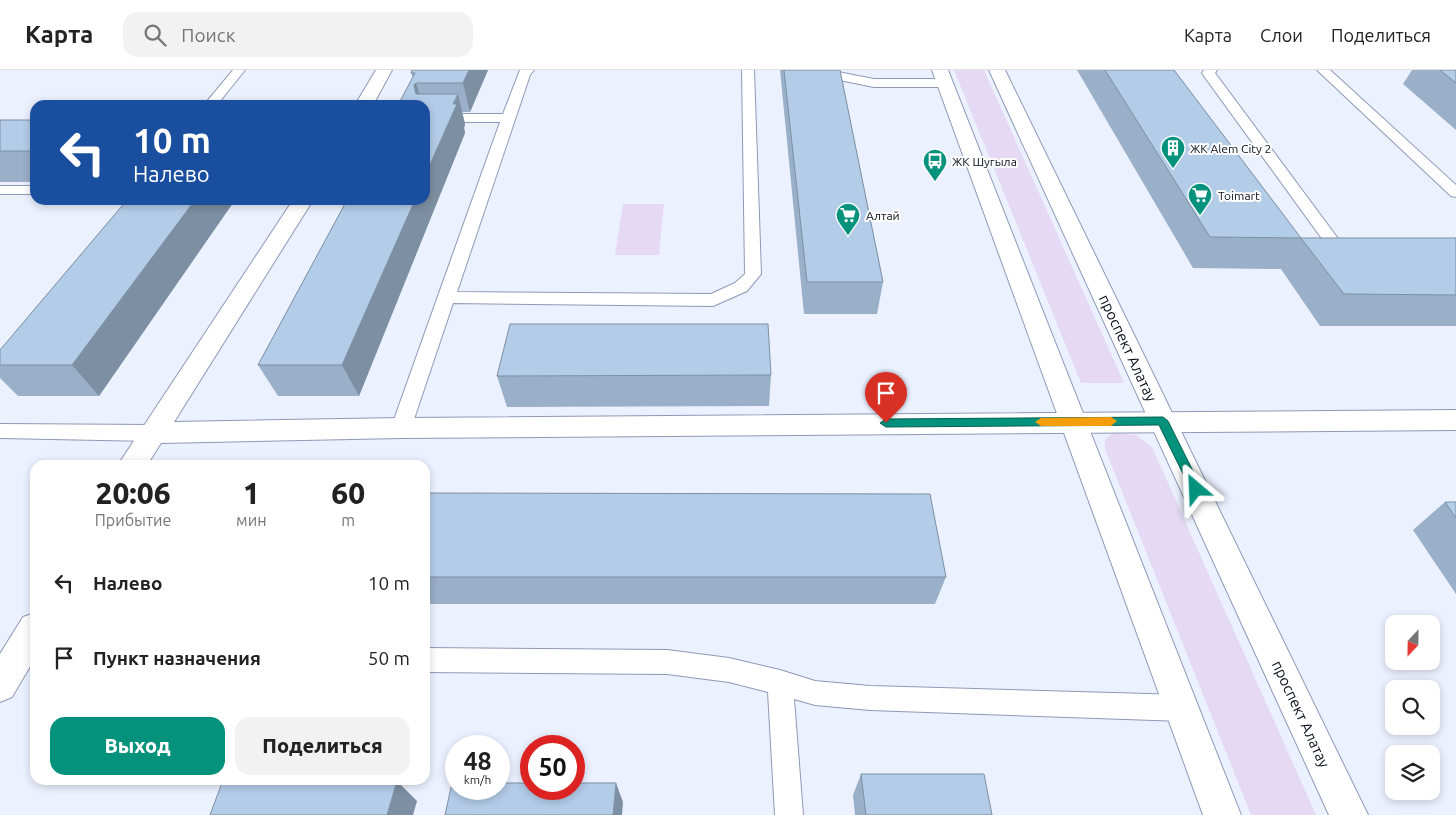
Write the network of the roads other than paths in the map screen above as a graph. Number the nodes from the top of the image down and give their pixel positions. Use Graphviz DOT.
graph roads {
  1 [pos="239,70"];
  2 [pos="384,70"];
  3 [pos="528,70"];
  4 [pos="748,70"];
  5 [pos="810,70"];
  6 [pos="997,70"];
  7 [pos="1211,70"];
  8 [pos="1323,70"];
  9 [pos="943,76"];
  10 [pos="214,100"];
  11 [pos="367,100"];
  12 [pos="430,118"];
  13 [pos="508,118"];
  14 [pos="0,190"];
  15 [pos="30,190"];
  16 [pos="1456,193"];
  17 [pos="300,205"];
  18 [pos="1363,259"];
  19 [pos="447,297"];
  20 [pos="1456,420"];
  21 [pos="1163,421"];
  22 [pos="1073,422"];
  23 [pos="401,428"];
  24 [pos="0,431"];
  25 [pos="152,433"];
  26 [pos="135,460"];
  27 [pos="30,645"];
  28 [pos="26,658"];
  29 [pos="430,660"];
  30 [pos="780,682"];
  31 [pos="0,685"];
  32 [pos="1183,708"];
  33 [pos="789,815"];
  34 [pos="1222,815"];
  35 [pos="1349,815"];
  1 -- 10 [label="lane"];
  2 -- 11 [label="main road"];
  3 -- 13 [label="lane"];
  4 -- 19 [label="lane"];
  5 -- 9 [label="lane"];
  6 -- 21 [label="main road, проспект Алатау"];
  7 -- 18 [label="lane"];
  8 -- 16 [label="lane"];
  9 -- 22 [label="main road"];
  12 -- 13 [label="lane"];
  13 -- 19 [label="lane"];
  14 -- 15 [label="lane"];
  17 -- 25 [label="main road"];
  19 -- 23 [label="lane"];
  20 -- 21 [label="main road"];
  21 -- 22 [label="main road"];
  21 -- 35 [label="main road, проспект Алатау"];
  22 -- 23 [label="main road"];
  22 -- 32 [label="main road"];
  23 -- 25 [label="main road"];
  24 -- 25 [label="lane"];
  25 -- 26 [label="main road"];
  27 -- 28 [label="main road"];
  28 -- 31 [label="main road"];
  29 -- 30 [label="lane"];
  30 -- 32 [label="lane"];
  30 -- 33 [label="lane"];
  32 -- 34 [label="main road"];
}
